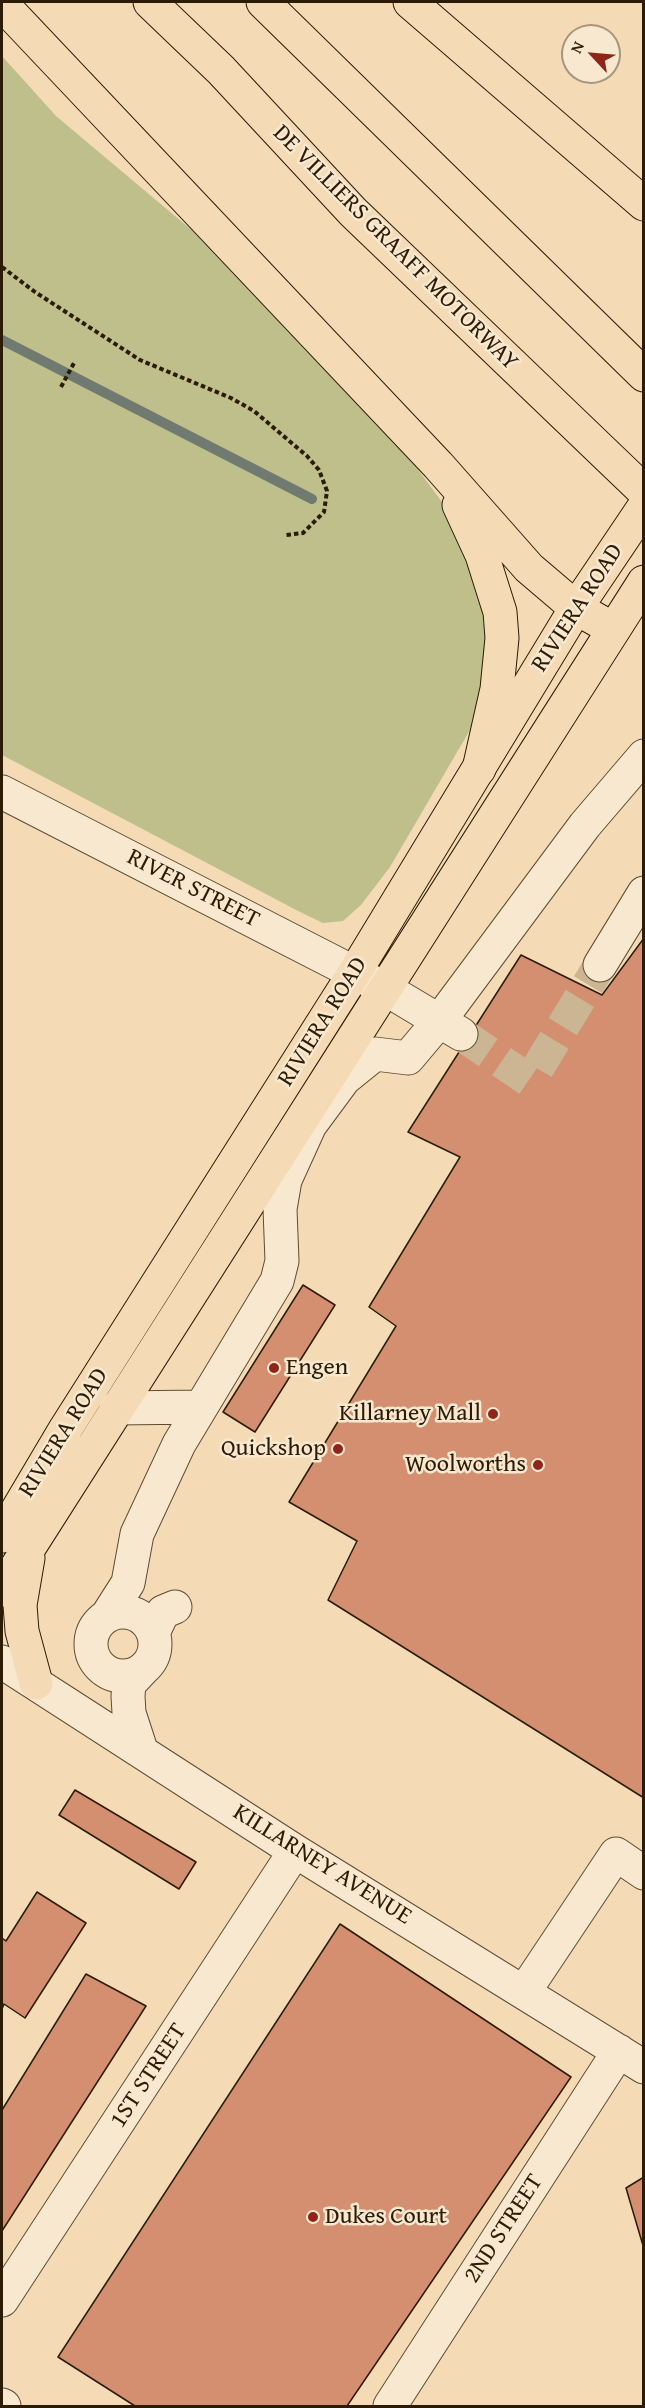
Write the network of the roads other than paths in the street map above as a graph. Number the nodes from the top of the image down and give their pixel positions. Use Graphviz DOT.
graph roads {
  1 [pos="150,2"];
  2 [pos="263,2"];
  3 [pos="410,2"];
  4 [pos="434,2"];
  5 [pos="2,4"];
  6 [pos="644,184"];
  7 [pos="644,204"];
  8 [pos="644,375"];
  9 [pos="438,465"];
  10 [pos="644,491"];
  11 [pos="644,507"];
  12 [pos="585,595"];
  13 [pos="628,605"];
  14 [pos="644,756"];
  15 [pos="480,769"];
  16 [pos="2,792"];
  17 [pos="644,893"];
  18 [pos="600,965"];
  19 [pos="355,972"];
  20 [pos="384,988"];
  21 [pos="451,1027"];
  22 [pos="277,1177"];
  23 [pos="201,1407"];
  24 [pos="116,1408"];
  25 [pos="16,1539"];
  26 [pos="2,1590"];
  27 [pos="175,1607"];
  28 [pos="99,1627"];
  29 [pos="153,1633"];
  30 [pos="2,1662"];
  31 [pos="144,1668"];
  32 [pos="40,1685"];
  33 [pos="141,1750"];
  34 [pos="295,1851"];
  35 [pos="644,1873"];
  36 [pos="524,1992"];
  37 [pos="631,2059"];
  38 [pos="2,2300"];
  39 [pos="390,2406"];
  1 -- 10 [label="main road, DE VILLIERS GRAAFF MOTORWAY"];
  2 -- 8 [label="main road"];
  3 -- 7 [label="main road"];
  4 -- 6 [label="main road"];
  5 -- 9 [label="main road"];
  9 -- 12 [label="main road"];
  9 -- 15 [label="main road"];
  11 -- 12 [label="main road, RIVIERA ROAD"];
  12 -- 13 [label="main road"];
  12 -- 15 [label="main road, RIVIERA ROAD"];
  13 -- 20 [label="main road, RIVIERA ROAD"];
  14 -- 21 [label="street"];
  15 -- 19 [label="main road, RIVIERA ROAD"];
  16 -- 19 [label="street, RIVER STREET"];
  17 -- 18 [label="street"];
  19 -- 20 [label="street, RIVER STREET"];
  19 -- 25 [label="main road, RIVIERA ROAD"];
  20 -- 21 [label="street, RIVER STREET"];
  20 -- 22 [label="main road, RIVIERA ROAD"];
  21 -- 22 [label="street"];
  22 -- 23 [label="street"];
  22 -- 24 [label="main road, RIVIERA ROAD"];
  23 -- 24 [label="street"];
  23 -- 28 [label="street"];
  24 -- 25 [label="main road, RIVIERA ROAD"];
  25 -- 26 [label="main road, RIVIERA ROAD"];
  25 -- 32 [label="main road"];
  27 -- 29 [label="street"];
  28 -- 29 [label="street"];
  28 -- 31 [label="street"];
  28 -- 32 [label="street"];
  29 -- 31 [label="street"];
  30 -- 32 [label="street, KILLARNEY AVENUE"];
  31 -- 33 [label="street"];
  32 -- 33 [label="street, KILLARNEY AVENUE"];
  33 -- 34 [label="street, KILLARNEY AVENUE"];
  34 -- 36 [label="street, KILLARNEY AVENUE"];
  34 -- 38 [label="street, 1ST STREET"];
  35 -- 36 [label="street"];
  36 -- 37 [label="street, KILLARNEY AVENUE"];
  37 -- 39 [label="street, 2ND STREET"];
}
